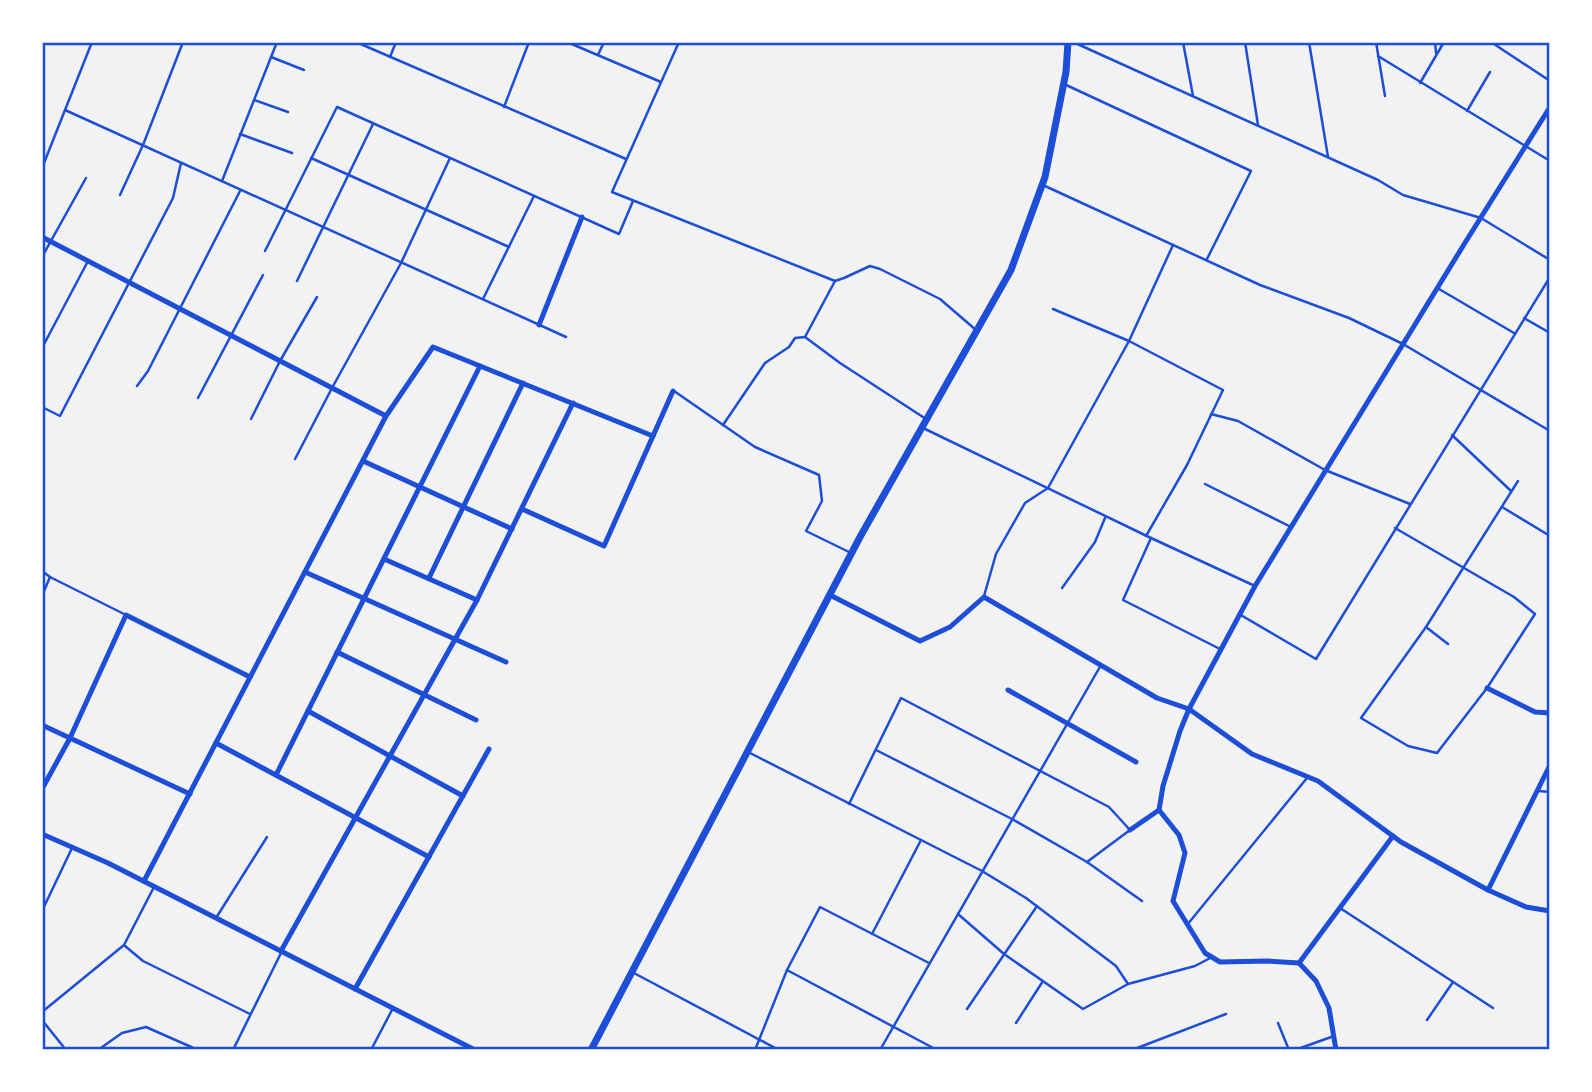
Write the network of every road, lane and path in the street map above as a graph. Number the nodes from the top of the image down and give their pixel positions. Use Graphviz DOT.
graph roads {
  1 [pos="92,42"];
  2 [pos="183,42"];
  3 [pos="276,42"];
  4 [pos="356,42"];
  5 [pos="396,42"];
  6 [pos="529,42"];
  7 [pos="567,42"];
  8 [pos="604,42"];
  9 [pos="679,42"];
  10 [pos="1071,42"];
  11 [pos="1184,42"];
  12 [pos="1245,42"];
  13 [pos="1309,42"];
  14 [pos="1376,42"];
  15 [pos="1435,42"];
  16 [pos="1444,42"];
  17 [pos="1491,42"];
  18 [pos="598,55"];
  19 [pos="1437,55"];
  20 [pos="1378,56"];
  21 [pos="271,57"];
  22 [pos="390,57"];
  23 [pos="304,70"];
  24 [pos="1490,72"];
  25 [pos="1550,81"];
  26 [pos="661,82"];
  27 [pos="1420,83"];
  28 [pos="1064,84"];
  29 [pos="1193,96"];
  30 [pos="1385,96"];
  31 [pos="254,100"];
  32 [pos="504,107"];
  33 [pos="1550,107"];
  34 [pos="65,110"];
  35 [pos="1468,111"];
  36 [pos="288,112"];
  37 [pos="374,123"];
  38 [pos="1258,126"];
  39 [pos="240,134"];
  40 [pos="143,145"];
  41 [pos="1525,147"];
  42 [pos="292,153"];
  43 [pos="1328,157"];
  44 [pos="311,158"];
  45 [pos="450,158"];
  46 [pos="626,159"];
  47 [pos="1550,162"];
  48 [pos="42,163"];
  49 [pos="181,163"];
  50 [pos="348,175"];
  51 [pos="86,178"];
  52 [pos="222,181"];
  53 [pos="1042,185"];
  54 [pos="241,190"];
  55 [pos="120,195"];
  56 [pos="534,196"];
  57 [pos="633,201"];
  58 [pos="285,210"];
  59 [pos="425,211"];
  60 [pos="582,217"];
  61 [pos="1480,218"];
  62 [pos="323,227"];
  63 [pos="42,237"];
  64 [pos="51,241"];
  65 [pos="1173,246"];
  66 [pos="509,247"];
  67 [pos="265,251"];
  68 [pos="42,257"];
  69 [pos="1550,260"];
  70 [pos="88,261"];
  71 [pos="1207,261"];
  72 [pos="401,262"];
  73 [pos="263,275"];
  74 [pos="1550,277"];
  75 [pos="297,281"];
  76 [pos="835,281"];
  77 [pos="128,282"];
  78 [pos="1437,288"];
  79 [pos="317,297"];
  80 [pos="484,299"];
  81 [pos="180,309"];
  82 [pos="1053,309"];
  83 [pos="1524,318"];
  84 [pos="539,325"];
  85 [pos="977,331"];
  86 [pos="1550,333"];
  87 [pos="1514,334"];
  88 [pos="231,335"];
  89 [pos="566,337"];
  90 [pos="805,337"];
  91 [pos="1129,341"];
  92 [pos="1403,344"];
  93 [pos="42,348"];
  94 [pos="280,361"];
  95 [pos="480,366"];
  96 [pos="523,383"];
  97 [pos="137,386"];
  98 [pos="332,388"];
  99 [pos="1480,389"];
  100 [pos="673,391"];
  101 [pos="198,398"];
  102 [pos="573,403"];
  103 [pos="42,407"];
  104 [pos="1211,414"];
  105 [pos="386,416"];
  106 [pos="251,419"];
  107 [pos="926,420"];
  108 [pos="723,425"];
  109 [pos="922,428"];
  110 [pos="1550,431"];
  111 [pos="1452,435"];
  112 [pos="653,436"];
  113 [pos="295,459"];
  114 [pos="363,461"];
  115 [pos="1325,470"];
  116 [pos="1518,481"];
  117 [pos="1205,484"];
  118 [pos="420,487"];
  119 [pos="1048,488"];
  120 [pos="1511,492"];
  121 [pos="1410,504"];
  122 [pos="463,507"];
  123 [pos="1502,507"];
  124 [pos="522,509"];
  125 [pos="1111,519"];
  126 [pos="1291,527"];
  127 [pos="1395,528"];
  128 [pos="512,529"];
  129 [pos="1550,536"];
  130 [pos="1149,537"];
  131 [pos="852,553"];
  132 [pos="384,559"];
  133 [pos="1464,567"];
  134 [pos="42,571"];
  135 [pos="305,572"];
  136 [pos="50,577"];
  137 [pos="429,578"];
  138 [pos="1255,586"];
  139 [pos="1062,588"];
  140 [pos="830,595"];
  141 [pos="42,596"];
  142 [pos="984,597"];
  143 [pos="364,598"];
  144 [pos="477,600"];
  145 [pos="1239,614"];
  146 [pos="126,615"];
  147 [pos="1426,627"];
  148 [pos="455,639"];
  149 [pos="1448,644"];
  150 [pos="1220,649"];
  151 [pos="337,652"];
  152 [pos="506,662"];
  153 [pos="1101,665"];
  154 [pos="250,677"];
  155 [pos="1487,688"];
  156 [pos="1008,690"];
  157 [pos="424,695"];
  158 [pos="1189,709"];
  159 [pos="308,711"];
  160 [pos="1550,713"];
  161 [pos="476,720"];
  162 [pos="1067,723"];
  163 [pos="42,725"];
  164 [pos="70,738"];
  165 [pos="216,743"];
  166 [pos="489,749"];
  167 [pos="876,750"];
  168 [pos="748,752"];
  169 [pos="390,756"];
  170 [pos="1136,762"];
  171 [pos="1550,765"];
  172 [pos="1040,770"];
  173 [pos="276,775"];
  174 [pos="1308,776"];
  175 [pos="42,789"];
  176 [pos="1538,791"];
  177 [pos="1550,792"];
  178 [pos="190,794"];
  179 [pos="463,796"];
  180 [pos="849,804"];
  181 [pos="1158,810"];
  182 [pos="356,818"];
  183 [pos="1012,820"];
  184 [pos="1130,830"];
  185 [pos="42,834"];
  186 [pos="1393,836"];
  187 [pos="267,837"];
  188 [pos="921,840"];
  189 [pos="72,848"];
  190 [pos="429,857"];
  191 [pos="1087,862"];
  192 [pos="982,871"];
  193 [pos="144,881"];
  194 [pos="154,887"];
  195 [pos="1488,890"];
  196 [pos="1142,901"];
  197 [pos="1037,906"];
  198 [pos="1340,908"];
  199 [pos="42,911"];
  200 [pos="1550,911"];
  201 [pos="958,914"];
  202 [pos="216,918"];
  203 [pos="1187,925"];
  204 [pos="872,934"];
  205 [pos="124,946"];
  206 [pos="281,951"];
  207 [pos="1004,954"];
  208 [pos="1212,957"];
  209 [pos="929,963"];
  210 [pos="1299,963"];
  211 [pos="787,970"];
  212 [pos="632,972"];
  213 [pos="1042,981"];
  214 [pos="1453,982"];
  215 [pos="1128,984"];
  216 [pos="355,989"];
  217 [pos="1493,1008"];
  218 [pos="393,1009"];
  219 [pos="967,1009"];
  220 [pos="42,1012"];
  221 [pos="250,1014"];
  222 [pos="1226,1014"];
  223 [pos="42,1020"];
  224 [pos="1427,1020"];
  225 [pos="1016,1023"];
  226 [pos="1279,1023"];
  227 [pos="893,1027"];
  228 [pos="1334,1036"];
  229 [pos="759,1040"];
  230 [pos="66,1050"];
  231 [pos="98,1050"];
  232 [pos="198,1050"];
  233 [pos="233,1050"];
  234 [pos="370,1050"];
  235 [pos="475,1050"];
  236 [pos="591,1050"];
  237 [pos="755,1050"];
  238 [pos="779,1050"];
  239 [pos="880,1050"];
  240 [pos="937,1050"];
  241 [pos="1132,1050"];
  242 [pos="1289,1050"];
  243 [pos="1295,1050"];
  244 [pos="1336,1050"];
  1 -- 34 [label="lane"];
  2 -- 40 [label="lane"];
  3 -- 21 [label="lane"];
  4 -- 22 [label="lane"];
  5 -- 22 [label="lane"];
  6 -- 32 [label="lane"];
  7 -- 18 [label="lane"];
  8 -- 18 [label="lane"];
  9 -- 26 [label="lane"];
  10 -- 28 [label="street"];
  10 -- 29 [label="lane"];
  11 -- 29 [label="lane"];
  12 -- 38 [label="lane"];
  13 -- 43 [label="lane"];
  14 -- 20 [label="lane"];
  15 -- 19 [label="lane"];
  16 -- 19 [label="lane"];
  17 -- 25 [label="lane"];
  18 -- 26 [label="lane"];
  19 -- 27 [label="lane"];
  20 -- 27 [label="lane"];
  20 -- 30 [label="lane"];
  21 -- 23 [label="lane"];
  21 -- 31 [label="lane"];
  22 -- 32 [label="lane"];
  24 -- 35 [label="lane"];
  26 -- 46 [label="lane"];
  27 -- 35 [label="lane"];
  28 -- 53 [label="street"];
  28 -- 71 [label="lane"];
  29 -- 38 [label="lane"];
  31 -- 36 [label="lane"];
  31 -- 39 [label="lane"];
  32 -- 46 [label="lane"];
  33 -- 41 [label="street"];
  34 -- 40 [label="lane"];
  34 -- 48 [label="lane"];
  35 -- 41 [label="lane"];
  37 -- 44 [label="lane"];
  37 -- 45 [label="lane"];
  37 -- 50 [label="lane"];
  38 -- 43 [label="lane"];
  39 -- 42 [label="lane"];
  39 -- 52 [label="lane"];
  40 -- 49 [label="lane"];
  40 -- 55 [label="lane"];
  41 -- 47 [label="lane"];
  41 -- 61 [label="street"];
  43 -- 61 [label="lane"];
  44 -- 50 [label="lane"];
  44 -- 58 [label="lane"];
  45 -- 56 [label="lane"];
  45 -- 59 [label="lane"];
  46 -- 57 [label="lane"];
  49 -- 52 [label="lane"];
  49 -- 77 [label="lane"];
  50 -- 59 [label="lane"];
  50 -- 62 [label="lane"];
  51 -- 64 [label="lane"];
  52 -- 54 [label="lane"];
  53 -- 65 [label="lane"];
  53 -- 85 [label="street"];
  54 -- 58 [label="lane"];
  54 -- 81 [label="lane"];
  56 -- 60 [label="lane"];
  56 -- 66 [label="lane"];
  57 -- 60 [label="lane"];
  57 -- 76 [label="lane"];
  58 -- 62 [label="lane"];
  58 -- 67 [label="lane"];
  59 -- 66 [label="lane"];
  59 -- 72 [label="lane"];
  60 -- 84 [label="street"];
  61 -- 69 [label="lane"];
  61 -- 78 [label="street"];
  62 -- 72 [label="lane"];
  62 -- 75 [label="lane"];
  63 -- 64 [label="street"];
  64 -- 68 [label="lane"];
  64 -- 70 [label="street"];
  65 -- 71 [label="lane"];
  65 -- 91 [label="lane"];
  66 -- 80 [label="lane"];
  70 -- 77 [label="street"];
  70 -- 93 [label="lane"];
  71 -- 92 [label="lane"];
  72 -- 80 [label="lane"];
  72 -- 98 [label="lane"];
  73 -- 88 [label="lane"];
  74 -- 83 [label="lane"];
  76 -- 85 [label="lane"];
  76 -- 90 [label="lane"];
  77 -- 81 [label="street"];
  77 -- 103 [label="lane"];
  78 -- 87 [label="lane"];
  78 -- 92 [label="street"];
  79 -- 94 [label="lane"];
  80 -- 84 [label="lane"];
  81 -- 88 [label="street"];
  81 -- 97 [label="lane"];
  82 -- 91 [label="lane"];
  83 -- 86 [label="lane"];
  83 -- 87 [label="lane"];
  84 -- 89 [label="lane"];
  85 -- 107 [label="street"];
  87 -- 99 [label="lane"];
  88 -- 94 [label="street"];
  88 -- 101 [label="lane"];
  90 -- 107 [label="lane"];
  90 -- 108 [label="lane"];
  91 -- 104 [label="lane"];
  91 -- 119 [label="lane"];
  92 -- 99 [label="lane"];
  92 -- 115 [label="street"];
  94 -- 98 [label="street"];
  94 -- 106 [label="lane"];
  95 -- 96 [label="street"];
  95 -- 105 [label="street"];
  95 -- 118 [label="street"];
  96 -- 102 [label="street"];
  96 -- 122 [label="street"];
  98 -- 105 [label="street"];
  98 -- 113 [label="lane"];
  99 -- 110 [label="lane"];
  99 -- 111 [label="lane"];
  100 -- 108 [label="lane"];
  100 -- 112 [label="street"];
  102 -- 112 [label="street"];
  102 -- 124 [label="street"];
  104 -- 115 [label="lane"];
  104 -- 130 [label="lane"];
  105 -- 114 [label="street"];
  107 -- 109 [label="street"];
  108 -- 131 [label="lane"];
  109 -- 119 [label="lane"];
  109 -- 131 [label="street"];
  111 -- 120 [label="lane"];
  111 -- 121 [label="lane"];
  112 -- 124 [label="street"];
  114 -- 118 [label="street"];
  114 -- 135 [label="street"];
  115 -- 121 [label="lane"];
  115 -- 126 [label="street"];
  116 -- 120 [label="lane"];
  117 -- 126 [label="lane"];
  118 -- 122 [label="street"];
  118 -- 132 [label="street"];
  119 -- 125 [label="lane"];
  119 -- 142 [label="lane"];
  120 -- 123 [label="lane"];
  121 -- 127 [label="lane"];
  122 -- 128 [label="street"];
  122 -- 137 [label="street"];
  123 -- 129 [label="lane"];
  123 -- 133 [label="lane"];
  124 -- 128 [label="street"];
  125 -- 130 [label="lane"];
  125 -- 139 [label="lane"];
  126 -- 138 [label="street"];
  127 -- 133 [label="lane"];
  127 -- 145 [label="lane"];
  128 -- 144 [label="street"];
  130 -- 138 [label="lane"];
  130 -- 150 [label="lane"];
  131 -- 140 [label="street"];
  132 -- 137 [label="street"];
  132 -- 143 [label="street"];
  133 -- 147 [label="lane"];
  133 -- 155 [label="lane"];
  134 -- 136 [label="lane"];
  135 -- 143 [label="street"];
  135 -- 154 [label="street"];
  136 -- 141 [label="lane"];
  136 -- 146 [label="lane"];
  137 -- 144 [label="street"];
  138 -- 145 [label="street"];
  140 -- 142 [label="street"];
  140 -- 168 [label="street"];
  142 -- 153 [label="street"];
  143 -- 148 [label="street"];
  143 -- 151 [label="street"];
  144 -- 148 [label="street"];
  145 -- 150 [label="street"];
  146 -- 154 [label="street"];
  146 -- 164 [label="street"];
  147 -- 149 [label="lane"];
  147 -- 155 [label="lane"];
  148 -- 152 [label="street"];
  148 -- 157 [label="street"];
  150 -- 158 [label="street"];
  151 -- 157 [label="street"];
  151 -- 159 [label="street"];
  153 -- 158 [label="street"];
  153 -- 162 [label="lane"];
  154 -- 165 [label="street"];
  155 -- 160 [label="street"];
  156 -- 162 [label="street"];
  157 -- 161 [label="street"];
  157 -- 169 [label="street"];
  158 -- 174 [label="street"];
  158 -- 181 [label="street"];
  159 -- 169 [label="street"];
  159 -- 173 [label="street"];
  162 -- 170 [label="street"];
  162 -- 172 [label="lane"];
  163 -- 164 [label="street"];
  164 -- 175 [label="street"];
  164 -- 178 [label="street"];
  165 -- 173 [label="street"];
  165 -- 178 [label="street"];
  166 -- 179 [label="street"];
  167 -- 172 [label="lane"];
  167 -- 180 [label="lane"];
  167 -- 183 [label="lane"];
  168 -- 180 [label="lane"];
  168 -- 212 [label="street"];
  169 -- 179 [label="street"];
  169 -- 182 [label="street"];
  171 -- 176 [label="street"];
  172 -- 183 [label="lane"];
  172 -- 184 [label="lane"];
  173 -- 182 [label="street"];
  174 -- 186 [label="street"];
  174 -- 203 [label="lane"];
  176 -- 177 [label="lane"];
  176 -- 195 [label="street"];
  178 -- 193 [label="street"];
  179 -- 190 [label="street"];
  180 -- 188 [label="lane"];
  181 -- 184 [label="street"];
  181 -- 203 [label="street"];
  182 -- 190 [label="street"];
  182 -- 206 [label="street"];
  183 -- 191 [label="lane"];
  183 -- 192 [label="lane"];
  184 -- 191 [label="lane"];
  185 -- 189 [label="street"];
  186 -- 195 [label="street"];
  186 -- 198 [label="street"];
  187 -- 202 [label="lane"];
  188 -- 192 [label="lane"];
  188 -- 204 [label="lane"];
  189 -- 193 [label="street"];
  189 -- 199 [label="lane"];
  190 -- 216 [label="street"];
  191 -- 196 [label="lane"];
  192 -- 197 [label="lane"];
  192 -- 201 [label="lane"];
  193 -- 194 [label="street"];
  194 -- 202 [label="street"];
  194 -- 205 [label="lane"];
  195 -- 200 [label="street"];
  197 -- 207 [label="lane"];
  197 -- 215 [label="lane"];
  198 -- 210 [label="street"];
  198 -- 214 [label="lane"];
  201 -- 207 [label="lane"];
  201 -- 209 [label="lane"];
  202 -- 206 [label="street"];
  203 -- 208 [label="street"];
  204 -- 209 [label="lane"];
  204 -- 211 [label="lane"];
  205 -- 220 [label="lane"];
  205 -- 221 [label="lane"];
  206 -- 216 [label="street"];
  206 -- 221 [label="lane"];
  207 -- 213 [label="lane"];
  207 -- 219 [label="lane"];
  208 -- 210 [label="street"];
  208 -- 215 [label="lane"];
  209 -- 227 [label="lane"];
  210 -- 228 [label="street"];
  211 -- 227 [label="lane"];
  211 -- 229 [label="lane"];
  212 -- 229 [label="lane"];
  212 -- 236 [label="street"];
  213 -- 215 [label="lane"];
  213 -- 225 [label="lane"];
  214 -- 217 [label="lane"];
  214 -- 224 [label="lane"];
  216 -- 218 [label="street"];
  218 -- 234 [label="lane"];
  218 -- 235 [label="street"];
  221 -- 233 [label="lane"];
  222 -- 241 [label="lane"];
  223 -- 230 [label="lane"];
  226 -- 242 [label="lane"];
  227 -- 239 [label="lane"];
  227 -- 240 [label="lane"];
  228 -- 243 [label="lane"];
  228 -- 244 [label="street"];
  229 -- 237 [label="lane"];
  229 -- 238 [label="lane"];
  231 -- 232 [label="lane"];
}
